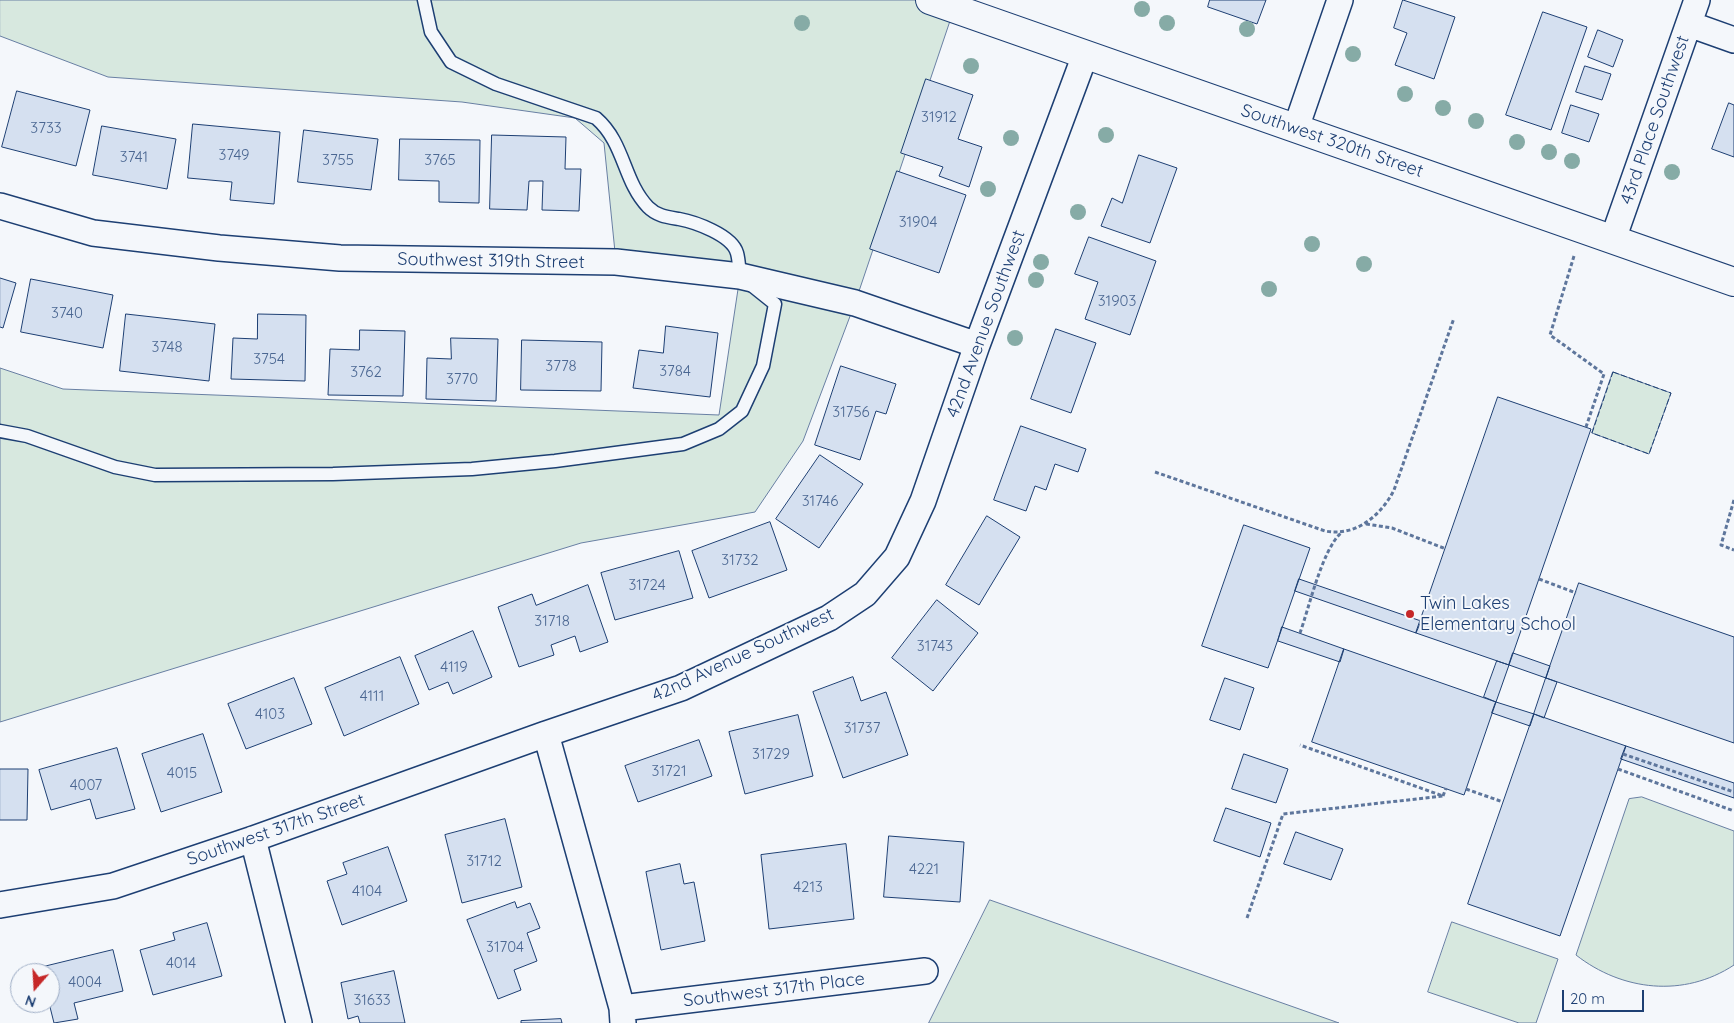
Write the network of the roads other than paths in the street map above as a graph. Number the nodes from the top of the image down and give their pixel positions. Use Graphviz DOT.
graph roads {
  1 [pos="424,0"];
  2 [pos="930,0"];
  3 [pos="1340,0"];
  4 [pos="1697,0"];
  5 [pos="1689,24"];
  6 [pos="1734,40"];
  7 [pos="1085,55"];
  8 [pos="1296,128"];
  9 [pos="0,206"];
  10 [pos="1613,239"];
  11 [pos="740,276"];
  12 [pos="1734,282"];
  13 [pos="977,345"];
  14 [pos="0,430"];
  15 [pos="546,734"];
  16 [pos="253,839"];
  17 [pos="0,905"];
  18 [pos="925,971"];
  19 [pos="622,1016"];
  20 [pos="299,1023"];
  1 -- 11 [label="lane"];
  2 -- 7 [label="main road, Southwest 320th Street"];
  3 -- 8 [label="street"];
  4 -- 5 [label="street, 43rd Place Southwest"];
  5 -- 6 [label="street"];
  5 -- 10 [label="street, 43rd Place Southwest"];
  7 -- 8 [label="main road, Southwest 320th Street"];
  7 -- 13 [label="street, 42nd Avenue Southwest"];
  8 -- 10 [label="main road, Southwest 320th Street"];
  9 -- 11 [label="street, Southwest 319th Street"];
  10 -- 12 [label="main road, Southwest 320th Street"];
  11 -- 13 [label="street, Southwest 319th Street"];
  11 -- 14 [label="lane"];
  13 -- 15 [label="street, 42nd Avenue Southwest"];
  15 -- 16 [label="street, Southwest 317th Street"];
  15 -- 19 [label="street"];
  16 -- 17 [label="street, Southwest 317th Street"];
  16 -- 20 [label="street"];
  18 -- 19 [label="street, Southwest 317th Place"];
}
